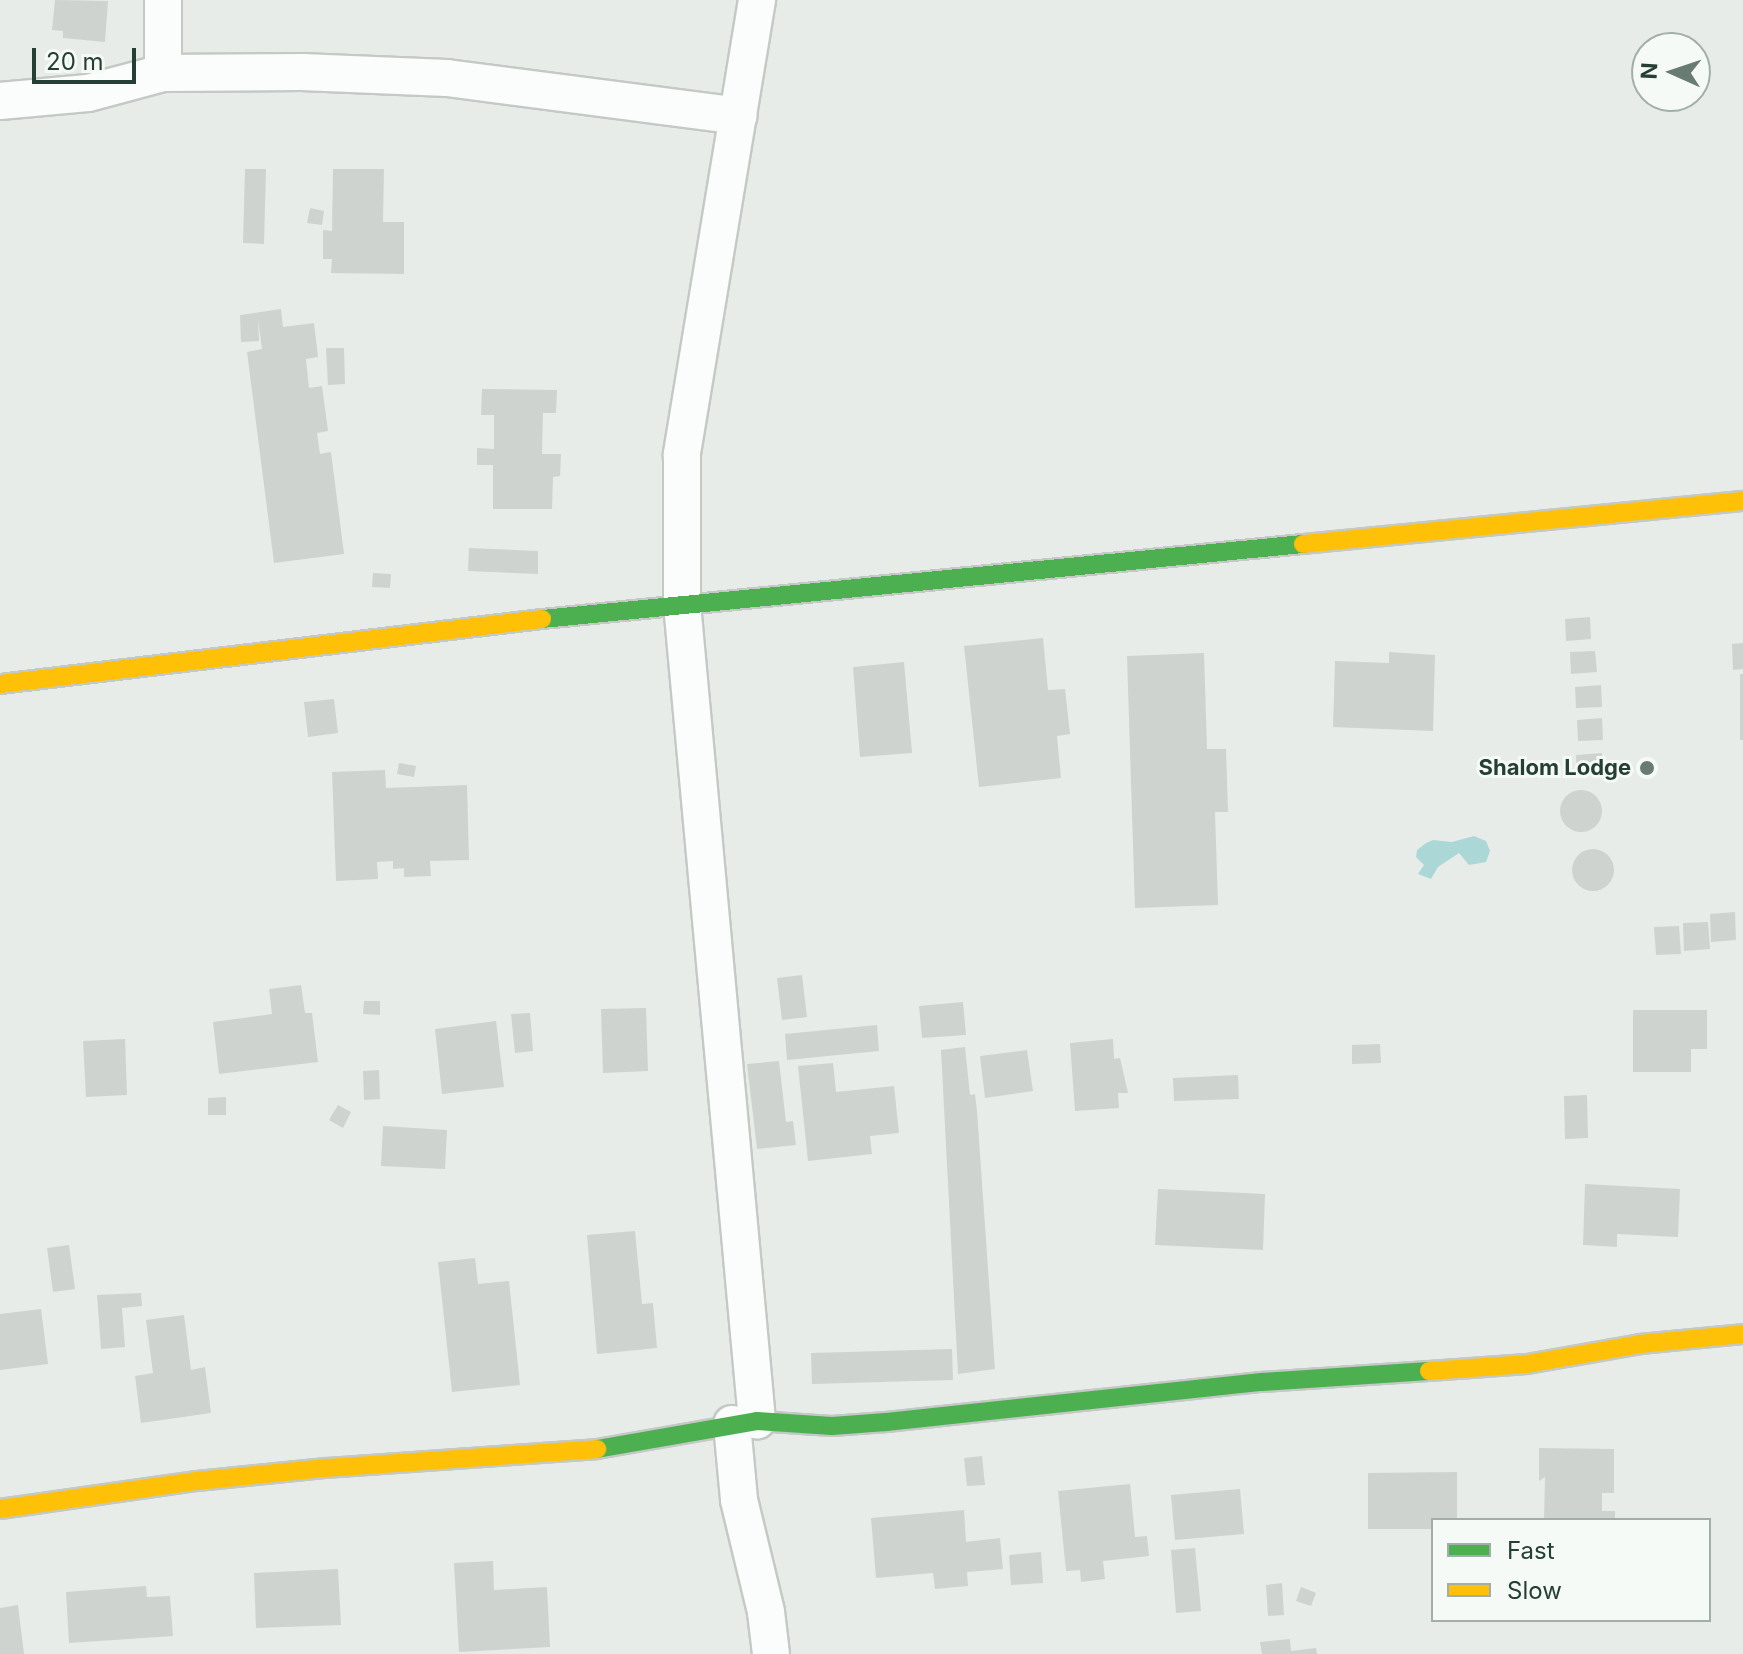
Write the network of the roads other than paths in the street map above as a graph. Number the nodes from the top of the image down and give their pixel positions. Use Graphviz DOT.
graph roads {
  1 [pos="163,0"];
  2 [pos="757,0"];
  3 [pos="163,73"];
  4 [pos="0,101"];
  5 [pos="739,116"];
  6 [pos="1743,501"];
  7 [pos="682,604"];
  8 [pos="0,684"];
  9 [pos="1743,1334"];
  10 [pos="745,1422"];
  11 [pos="0,1488"];
  12 [pos="75,1497"];
  13 [pos="0,1509"];
  14 [pos="771,1654"];
  1 -- 3 [label="street"];
  2 -- 5 [label="street"];
  3 -- 4 [label="street"];
  3 -- 5 [label="street"];
  5 -- 7 [label="street"];
  6 -- 7 [label="street"];
  7 -- 8 [label="street"];
  7 -- 10 [label="street"];
  9 -- 10 [label="street"];
  10 -- 12 [label="street"];
  10 -- 14 [label="street"];
  11 -- 12 [label="street"];
  12 -- 13 [label="street"];
}
